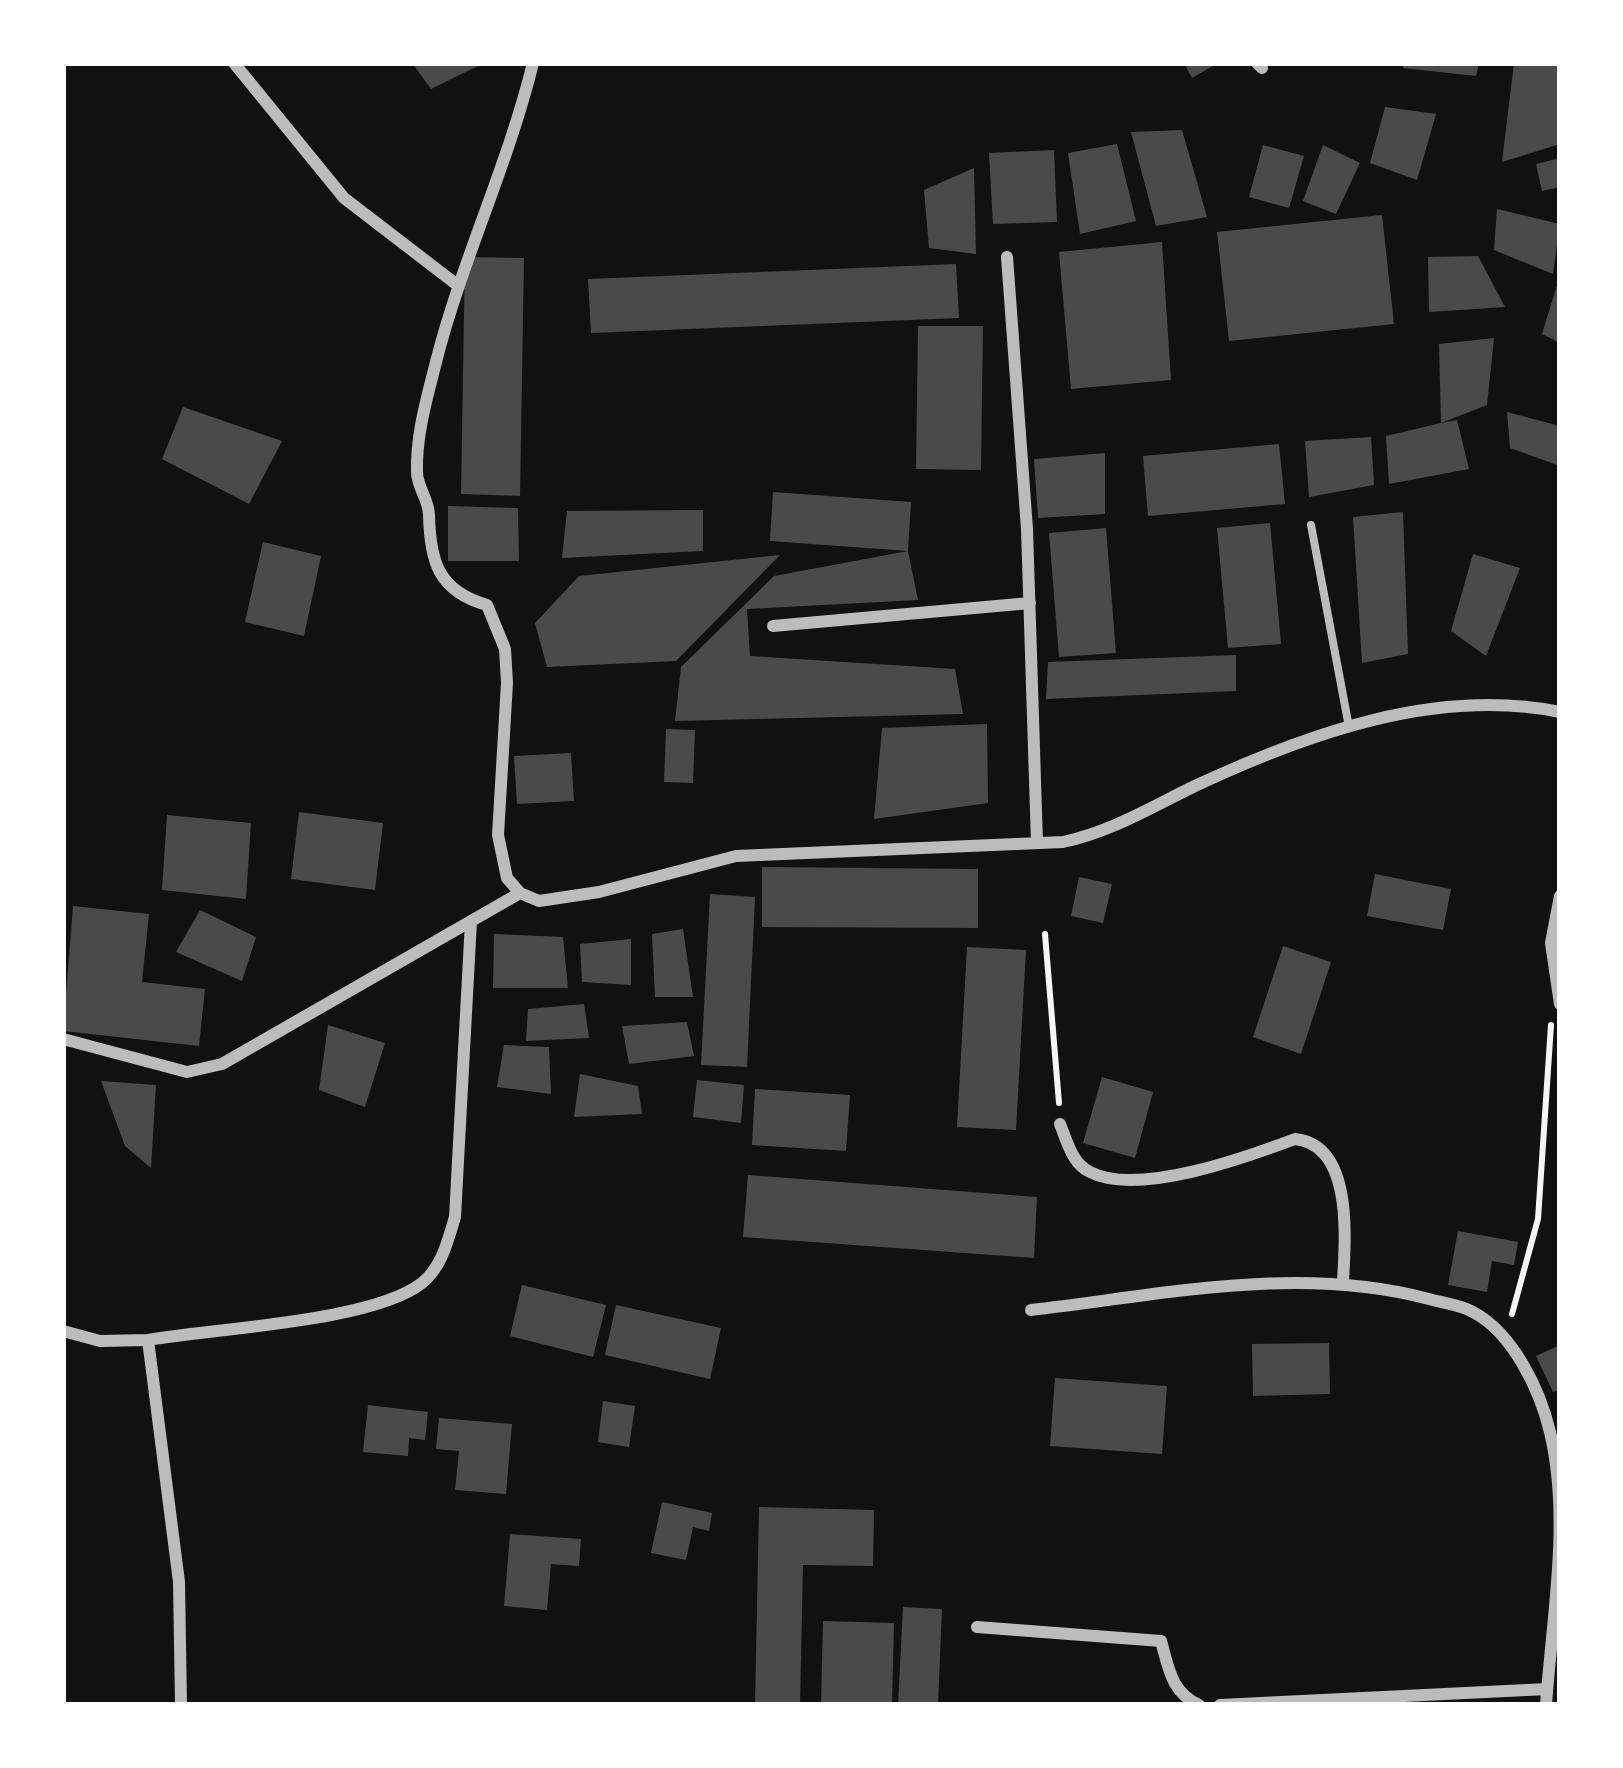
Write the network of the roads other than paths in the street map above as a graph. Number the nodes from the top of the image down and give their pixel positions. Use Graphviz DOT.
graph roads {
  1 [pos="234,63"];
  2 [pos="532,63"];
  3 [pos="1007,257"];
  4 [pos="456,284"];
  5 [pos="1312,525"];
  6 [pos="1030,603"];
  7 [pos="772,626"];
  8 [pos="1560,712"];
  9 [pos="1349,727"];
  10 [pos="1037,843"];
  11 [pos="520,893"];
  12 [pos="1560,896"];
  13 [pos="471,921"];
  14 [pos="1560,1004"];
  15 [pos="63,1039"];
  16 [pos="1060,1124"];
  17 [pos="1343,1282"];
  18 [pos="1030,1310"];
  19 [pos="63,1331"];
  20 [pos="148,1340"];
  21 [pos="977,1627"];
  22 [pos="1547,1689"];
  23 [pos="181,1705"];
  24 [pos="1199,1705"];
  25 [pos="1220,1705"];
  26 [pos="1546,1705"];
  1 -- 4 [label="street"];
  2 -- 4 [label="street"];
  3 -- 6 [label="street"];
  4 -- 11 [label="street"];
  5 -- 9 [label="lane"];
  6 -- 7 [label="street"];
  6 -- 10 [label="street"];
  8 -- 9 [label="street"];
  9 -- 10 [label="street"];
  10 -- 11 [label="street"];
  11 -- 13 [label="street"];
  12 -- 14 [label="street"];
  13 -- 15 [label="street"];
  13 -- 20 [label="street"];
  16 -- 17 [label="street"];
  17 -- 18 [label="street"];
  17 -- 22 [label="street"];
  19 -- 20 [label="street"];
  20 -- 23 [label="street"];
  21 -- 24 [label="street"];
  22 -- 25 [label="street"];
  22 -- 26 [label="street"];
}
